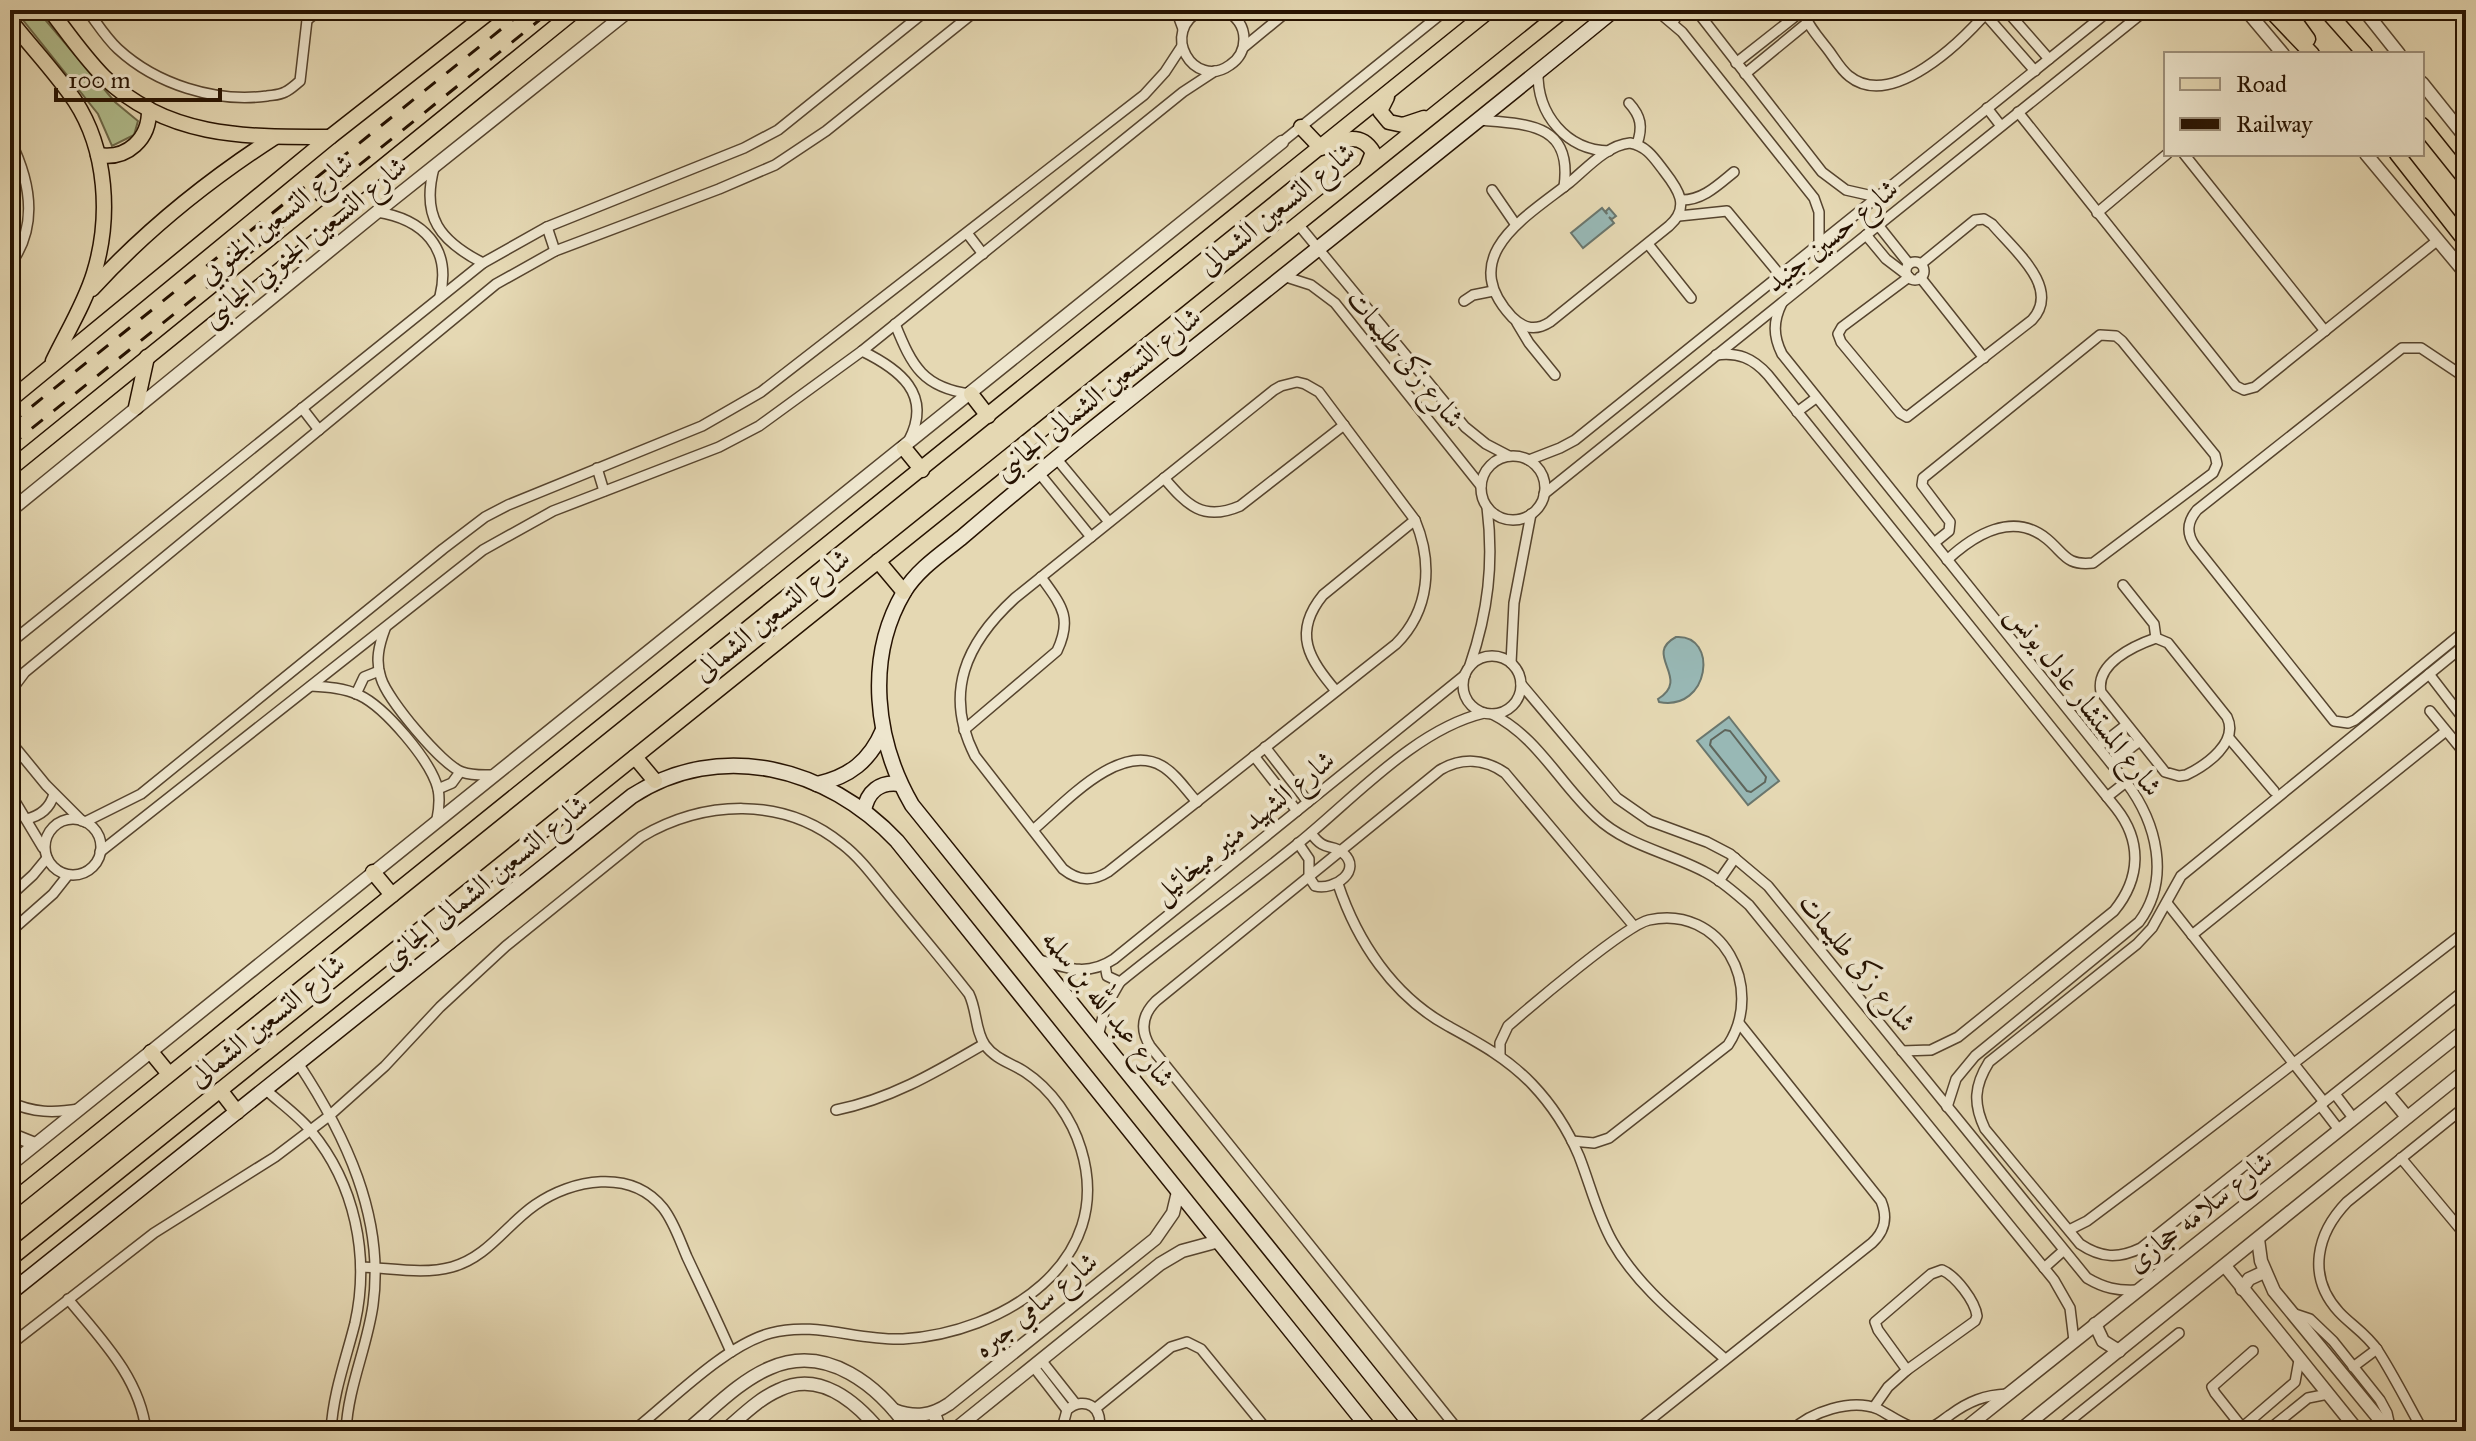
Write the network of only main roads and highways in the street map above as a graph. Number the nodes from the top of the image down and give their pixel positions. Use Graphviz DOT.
graph roads {
  1 [pos="50,10"];
  2 [pos="492,10"];
  3 [pos="576,10"];
  4 [pos="1490,10"];
  5 [pos="1564,10"];
  6 [pos="1614,10"];
  7 [pos="2270,10"];
  8 [pos="2287,10"];
  9 [pos="2326,10"];
  10 [pos="2337,10"];
  11 [pos="10,20"];
  12 [pos="2310,52"];
  13 [pos="2318,52"];
  14 [pos="2364,52"];
  15 [pos="2365,52"];
  16 [pos="1392,90"];
  17 [pos="149,109"];
  18 [pos="1433,115"];
  19 [pos="1301,127"];
  20 [pos="2424,128"];
  21 [pos="275,137"];
  22 [pos="330,137"];
  23 [pos="1321,148"];
  24 [pos="98,155"];
  25 [pos="2399,156"];
  26 [pos="1365,170"];
  27 [pos="2466,180"];
  28 [pos="2466,242"];
  29 [pos="85,297"];
  30 [pos="147,357"];
  31 [pos="50,367"];
  32 [pos="971,394"];
  33 [pos="10,400"];
  34 [pos="136,407"];
  35 [pos="988,416"];
  36 [pos="904,448"];
  37 [pos="10,469"];
  38 [pos="922,470"];
  39 [pos="878,561"];
  40 [pos="914,578"];
  41 [pos="904,592"];
  42 [pos="883,730"];
  43 [pos="635,757"];
  44 [pos="655,781"];
  45 [pos="817,784"];
  46 [pos="900,784"];
  47 [pos="864,811"];
  48 [pos="373,872"];
  49 [pos="392,895"];
  50 [pos="433,919"];
  51 [pos="449,942"];
  52 [pos="151,1052"];
  53 [pos="169,1074"];
  54 [pos="220,1090"];
  55 [pos="237,1112"];
  56 [pos="10,1203"];
  57 [pos="10,1259"];
  58 [pos="10,1293"];
  59 [pos="1371,1431"];
  60 [pos="1416,1431"];
  1 -- 17 [label="main road"];
  2 -- 22 [label="main road, شارع التسعين الجنوبي"];
  3 -- 30 [label="main road, شارع التسعين الجنوبي"];
  4 -- 16 [label="main road, شارع التسعين الشمالى"];
  5 -- 18 [label="main road, شارع التسعين الشمالى"];
  6 -- 40 [label="main road, شارع التسعين الشمالى الجانبى"];
  7 -- 12 [label="main road"];
  8 -- 13 [label="main road"];
  9 -- 14 [label="main road"];
  10 -- 15 [label="main road"];
  11 -- 24 [label="main road"];
  16 -- 18 [label="main road"];
  16 -- 23 [label="main road, شارع التسعين الشمالى"];
  17 -- 21 [label="main road"];
  17 -- 24 [label="main road"];
  18 -- 26 [label="main road, شارع التسعين الشمالى"];
  19 -- 23 [label="main road"];
  20 -- 27 [label="main road"];
  21 -- 22 [label="main road"];
  21 -- 29 [label="main road"];
  22 -- 31 [label="main road, شارع التسعين الجنوبي"];
  23 -- 26 [label="main road"];
  23 -- 35 [label="main road, شارع التسعين الشمالى"];
  24 -- 29 [label="main road"];
  25 -- 28 [label="main road"];
  26 -- 39 [label="main road, شارع التسعين الشمالى"];
  29 -- 31 [label="main road"];
  30 -- 34 [label="main road"];
  30 -- 37 [label="main road, شارع التسعين الجنوبي"];
  31 -- 33 [label="main road, شارع التسعين الجنوبي"];
  32 -- 35 [label="main road"];
  35 -- 38 [label="main road, شارع التسعين الشمالى"];
  36 -- 38 [label="main road"];
  38 -- 49 [label="main road, شارع التسعين الشمالى"];
  39 -- 41 [label="main road"];
  39 -- 43 [label="main road, شارع التسعين الشمالى"];
  40 -- 41 [label="main road, شارع عبد الله بن سلمه"];
  41 -- 42 [label="main road, شارع عبد الله بن سلمه"];
  42 -- 45 [label="main road"];
  42 -- 46 [label="main road, شارع عبد الله بن سلمه"];
  43 -- 44 [label="main road"];
  43 -- 50 [label="main road, شارع التسعين الشمالى"];
  44 -- 45 [label="main road"];
  44 -- 51 [label="main road, شارع التسعين الشمالى الجانبى"];
  45 -- 47 [label="main road"];
  46 -- 47 [label="main road"];
  46 -- 60 [label="main road, شارع عبد الله بن سلمه"];
  47 -- 59 [label="main road"];
  48 -- 49 [label="main road"];
  49 -- 53 [label="main road, شارع التسعين الشمالى"];
  50 -- 51 [label="main road"];
  50 -- 54 [label="main road, شارع التسعين الشمالى"];
  51 -- 55 [label="main road, شارع التسعين الشمالى الجانبى"];
  52 -- 53 [label="main road"];
  53 -- 56 [label="main road, شارع التسعين الشمالى"];
  54 -- 55 [label="main road"];
  54 -- 57 [label="main road, شارع التسعين الشمالى"];
  55 -- 58 [label="main road, شارع التسعين الشمالى الجانبى"];
}
